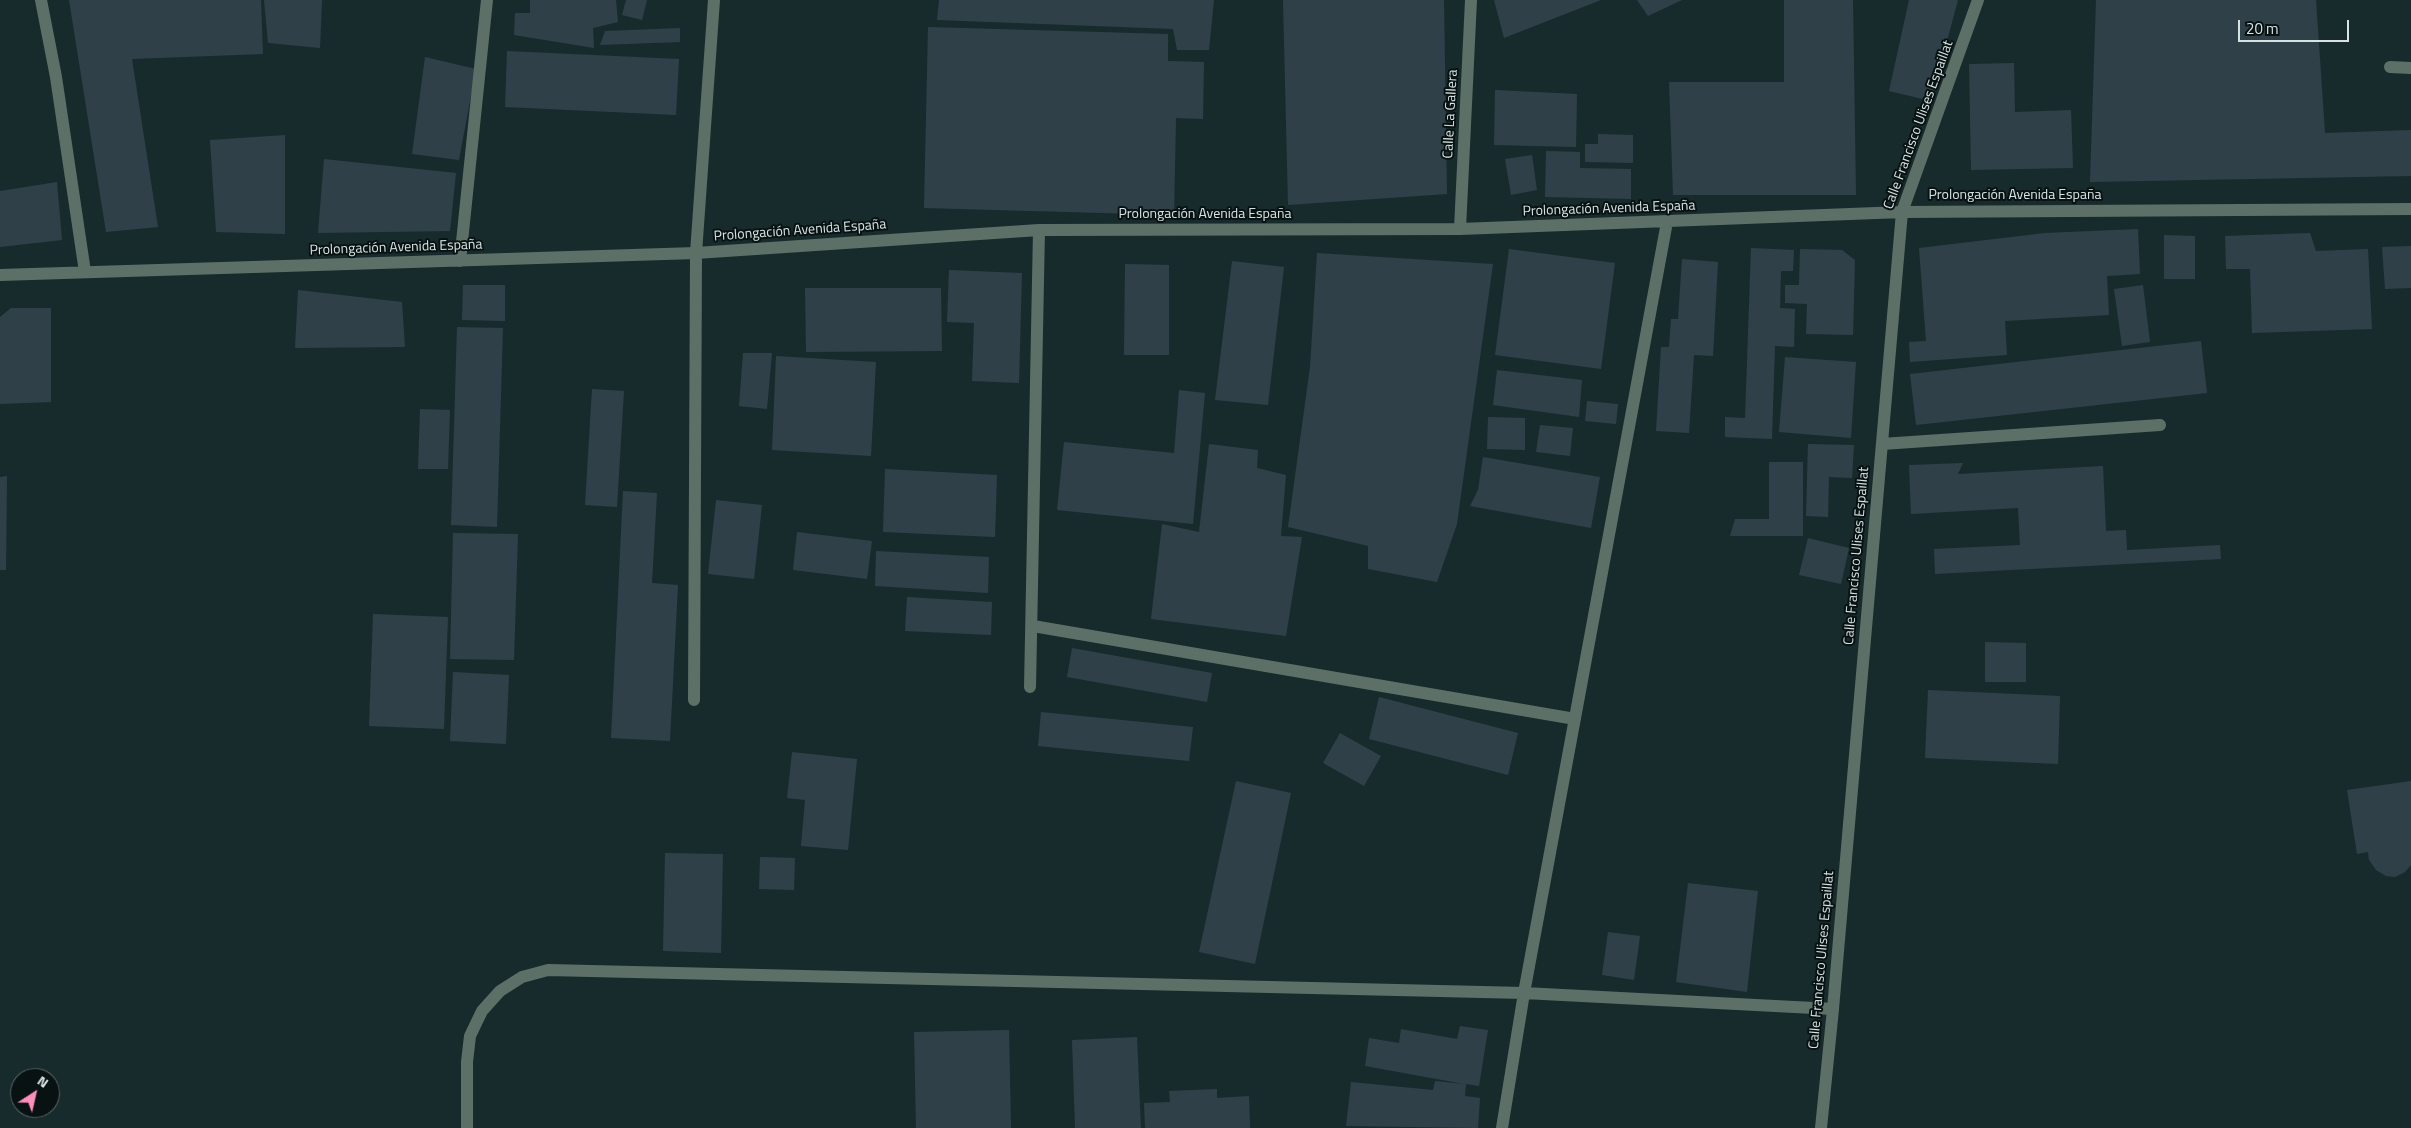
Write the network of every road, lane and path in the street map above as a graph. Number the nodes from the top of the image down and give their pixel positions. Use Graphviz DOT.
graph roads {
  1 [pos="42,0"];
  2 [pos="487,0"];
  3 [pos="714,0"];
  4 [pos="1471,0"];
  5 [pos="1978,0"];
  6 [pos="2390,67"];
  7 [pos="2411,68"];
  8 [pos="2411,209"];
  9 [pos="1902,212"];
  10 [pos="1667,222"];
  11 [pos="1460,229"];
  12 [pos="1039,230"];
  13 [pos="696,252"];
  14 [pos="460,261"];
  15 [pos="85,272"];
  16 [pos="0,275"];
  17 [pos="2160,425"];
  18 [pos="1882,444"];
  19 [pos="1033,626"];
  20 [pos="1030,688"];
  21 [pos="694,700"];
  22 [pos="1575,718"];
  23 [pos="1524,993"];
  24 [pos="1834,1009"];
  25 [pos="467,1128"];
  26 [pos="1502,1128"];
  27 [pos="1821,1128"];
  1 -- 15 [label="street"];
  2 -- 14 [label="street"];
  3 -- 13 [label="street"];
  4 -- 11 [label="street, Calle La Gallera"];
  5 -- 9 [label="street, Calle Francisco Ulises Espaillat"];
  6 -- 7 [label="street"];
  8 -- 9 [label="street, Prolongación Avenida España"];
  9 -- 10 [label="street, Prolongación Avenida España"];
  9 -- 18 [label="street, Calle Francisco Ulises Espaillat"];
  10 -- 11 [label="street, Prolongación Avenida España"];
  10 -- 22 [label="street"];
  11 -- 12 [label="street, Prolongación Avenida España"];
  12 -- 13 [label="street, Prolongación Avenida España"];
  12 -- 19 [label="street"];
  13 -- 14 [label="street, Prolongación Avenida España"];
  13 -- 21 [label="street"];
  14 -- 15 [label="street, Prolongación Avenida España"];
  15 -- 16 [label="street, Prolongación Avenida España"];
  17 -- 18 [label="street"];
  18 -- 24 [label="street, Calle Francisco Ulises Espaillat"];
  19 -- 20 [label="street"];
  19 -- 22 [label="street"];
  22 -- 23 [label="street"];
  23 -- 24 [label="street"];
  23 -- 25 [label="street"];
  23 -- 26 [label="street"];
  24 -- 27 [label="street, Calle Francisco Ulises Espaillat"];
}
